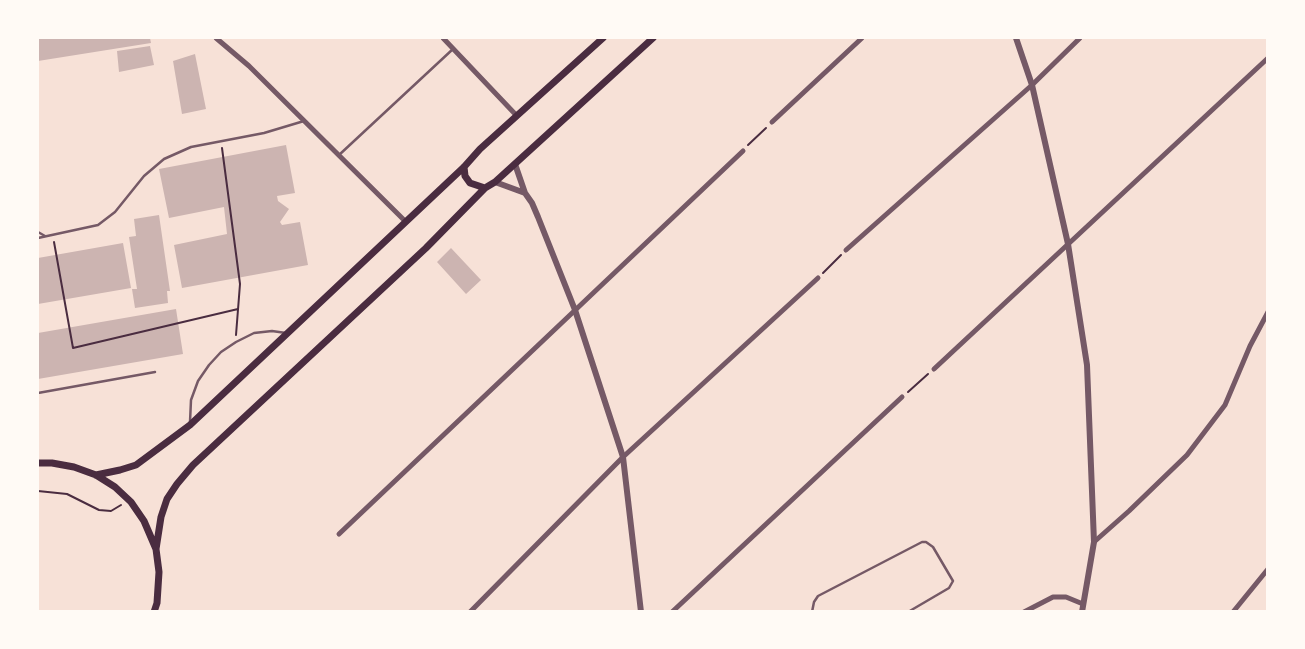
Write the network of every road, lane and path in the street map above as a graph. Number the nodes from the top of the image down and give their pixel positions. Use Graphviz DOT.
graph roads {
  1 [pos="216,38"];
  2 [pos="443,38"];
  3 [pos="603,38"];
  4 [pos="653,38"];
  5 [pos="862,38"];
  6 [pos="1016,38"];
  7 [pos="1080,38"];
  8 [pos="453,49"];
  9 [pos="1268,58"];
  10 [pos="1032,85"];
  11 [pos="517,116"];
  12 [pos="305,120"];
  13 [pos="772,122"];
  14 [pos="221,141"];
  15 [pos="743,151"];
  16 [pos="339,154"];
  17 [pos="515,164"];
  18 [pos="464,167"];
  19 [pos="495,182"];
  20 [pos="484,188"];
  21 [pos="525,193"];
  22 [pos="405,221"];
  23 [pos="38,232"];
  24 [pos="52,235"];
  25 [pos="46,237"];
  26 [pos="38,238"];
  27 [pos="1068,244"];
  28 [pos="846,250"];
  29 [pos="818,278"];
  30 [pos="238,309"];
  31 [pos="575,310"];
  32 [pos="1268,312"];
  33 [pos="287,333"];
  34 [pos="236,342"];
  35 [pos="934,369"];
  36 [pos="155,372"];
  37 [pos="38,392"];
  38 [pos="902,397"];
  39 [pos="190,425"];
  40 [pos="623,457"];
  41 [pos="38,463"];
  42 [pos="96,475"];
  43 [pos="38,491"];
  44 [pos="121,505"];
  45 [pos="339,534"];
  46 [pos="1094,542"];
  47 [pos="156,549"];
  48 [pos="1268,569"];
  49 [pos="1083,604"];
  50 [pos="154,612"];
  51 [pos="470,612"];
  52 [pos="640,612"];
  53 [pos="672,612"];
  54 [pos="812,612"];
  55 [pos="908,612"];
  56 [pos="1024,612"];
  57 [pos="1082,612"];
  58 [pos="1233,612"];
  1 -- 12 [label="street"];
  2 -- 8 [label="street"];
  3 -- 11 [label="main road"];
  4 -- 17 [label="main road"];
  5 -- 13 [label="street"];
  6 -- 10 [label="street"];
  7 -- 10 [label="street"];
  8 -- 11 [label="street"];
  8 -- 16 [label="lane"];
  9 -- 27 [label="street"];
  10 -- 27 [label="street"];
  10 -- 28 [label="street"];
  11 -- 18 [label="main road"];
  12 -- 14 [label="lane"];
  12 -- 16 [label="street"];
  13 -- 15 [label="path"];
  14 -- 24 [label="lane"];
  14 -- 30 [label="path"];
  15 -- 31 [label="street"];
  16 -- 22 [label="street"];
  17 -- 19 [label="main road"];
  17 -- 21 [label="street"];
  18 -- 20 [label="main road"];
  18 -- 22 [label="main road"];
  19 -- 20 [label="main road"];
  19 -- 21 [label="street"];
  20 -- 47 [label="main road"];
  21 -- 31 [label="street"];
  22 -- 33 [label="main road"];
  23 -- 25 [label="lane"];
  24 -- 25 [label="lane"];
  24 -- 30 [label="path"];
  25 -- 26 [label="lane"];
  27 -- 35 [label="street"];
  27 -- 46 [label="street"];
  28 -- 29 [label="path"];
  29 -- 40 [label="street"];
  30 -- 34 [label="path"];
  31 -- 40 [label="street"];
  31 -- 45 [label="street"];
  32 -- 46 [label="street"];
  33 -- 34 [label="lane"];
  33 -- 39 [label="main road"];
  34 -- 39 [label="lane"];
  35 -- 38 [label="path"];
  36 -- 37 [label="lane"];
  38 -- 53 [label="street"];
  39 -- 42 [label="main road"];
  40 -- 51 [label="street"];
  40 -- 52 [label="street"];
  41 -- 42 [label="main road"];
  42 -- 47 [label="main road"];
  43 -- 44 [label="path"];
  46 -- 49 [label="street"];
  47 -- 50 [label="main road"];
  48 -- 58 [label="street"];
  49 -- 56 [label="street"];
  49 -- 57 [label="street"];
  54 -- 55 [label="lane"];
}
